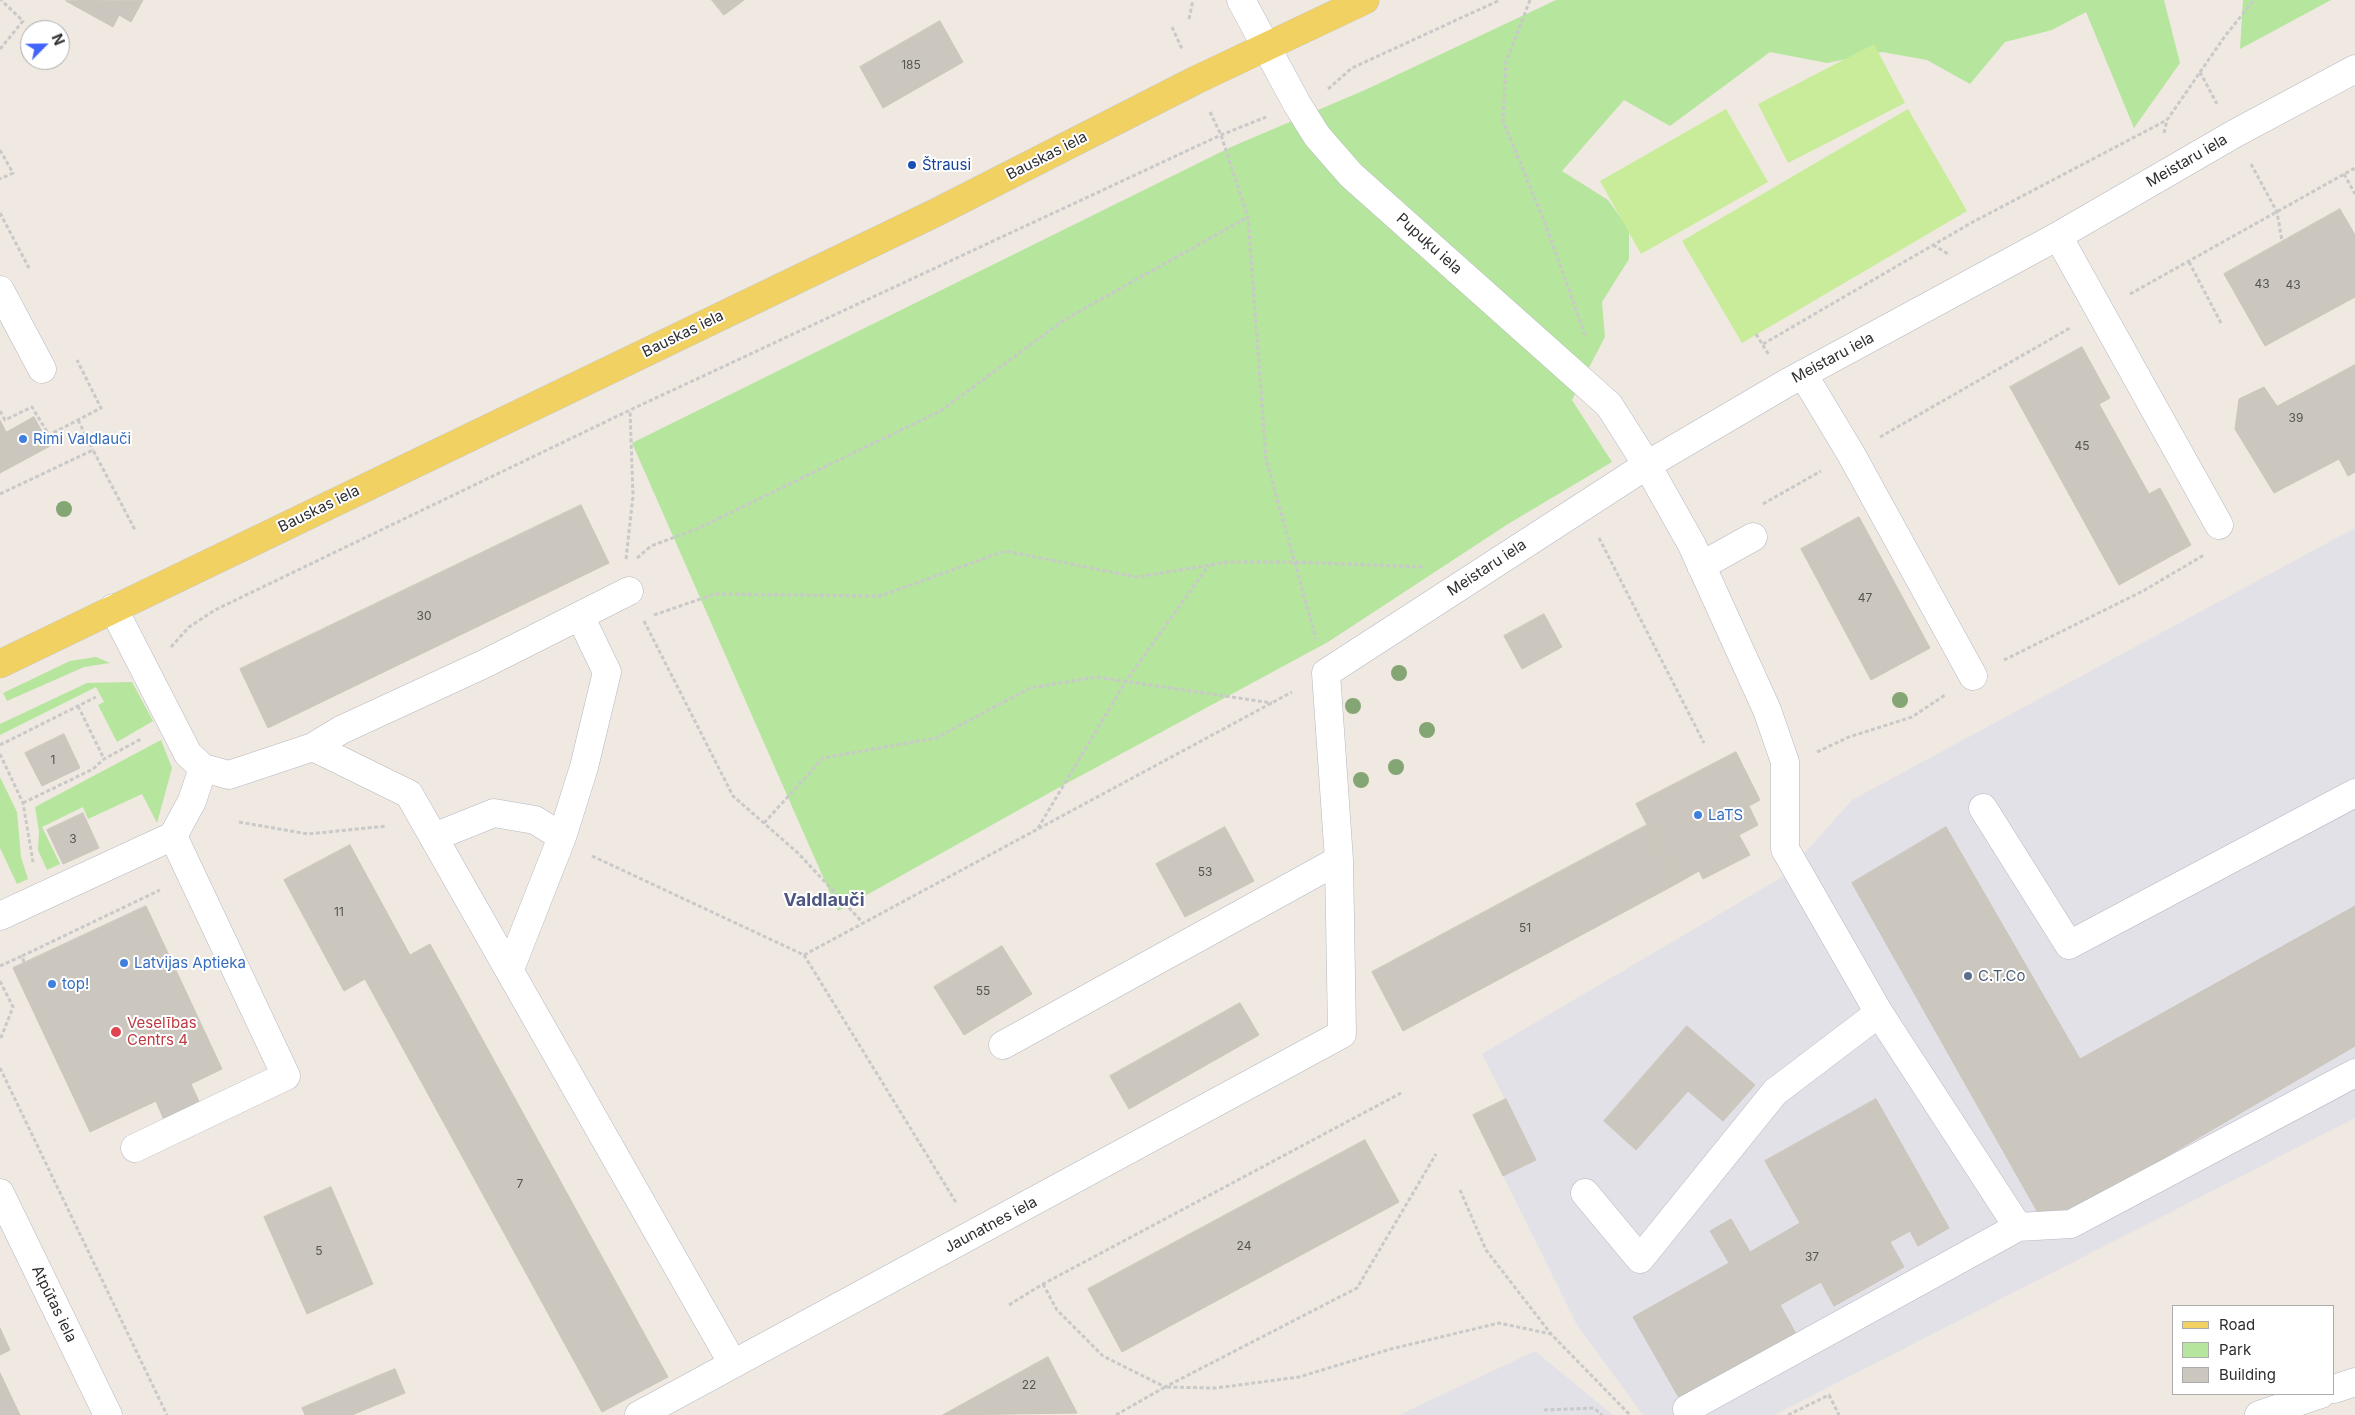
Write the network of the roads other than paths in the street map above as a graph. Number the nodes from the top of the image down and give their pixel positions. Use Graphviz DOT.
graph roads {
  1 [pos="1241,0"];
  2 [pos="1365,0"];
  3 [pos="1267,48"];
  4 [pos="2355,69"];
  5 [pos="2058,236"];
  6 [pos="0,290"];
  7 [pos="42,369"];
  8 [pos="1803,374"];
  9 [pos="1647,465"];
  10 [pos="2219,525"];
  11 [pos="1753,537"];
  12 [pos="1701,566"];
  13 [pos="627,580"];
  14 [pos="113,608"];
  15 [pos="580,616"];
  16 [pos="0,664"];
  17 [pos="1973,676"];
  18 [pos="313,746"];
  19 [pos="203,768"];
  20 [pos="2355,793"];
  21 [pos="1983,808"];
  22 [pos="427,825"];
  23 [pos="173,836"];
  24 [pos="562,837"];
  25 [pos="1339,860"];
  26 [pos="0,916"];
  27 [pos="510,969"];
  28 [pos="1879,1013"];
  29 [pos="1003,1045"];
  30 [pos="2355,1073"];
  31 [pos="135,1148"];
  32 [pos="0,1193"];
  33 [pos="1585,1193"];
  34 [pos="2018,1227"];
  35 [pos="733,1364"];
  36 [pos="2355,1382"];
  37 [pos="2335,1389"];
  38 [pos="2318,1395"];
  39 [pos="1687,1409"];
  40 [pos="108,1415"];
  41 [pos="639,1415"];
  42 [pos="2259,1415"];
  1 -- 3 [label="street, Pupuķu iela"];
  2 -- 3 [label="main road, Bauskas iela"];
  3 -- 9 [label="street, Pupuķu iela"];
  3 -- 14 [label="main road, Bauskas iela"];
  4 -- 5 [label="street, Meistaru iela"];
  5 -- 8 [label="street, Meistaru iela"];
  5 -- 10 [label="street"];
  6 -- 7 [label="street"];
  8 -- 9 [label="street, Meistaru iela"];
  8 -- 17 [label="street"];
  9 -- 12 [label="street, Pupuķu iela"];
  9 -- 25 [label="street, Meistaru iela"];
  11 -- 12 [label="street"];
  12 -- 28 [label="street, Pupuķu iela"];
  13 -- 15 [label="street"];
  14 -- 16 [label="main road, Bauskas iela"];
  14 -- 19 [label="street"];
  15 -- 18 [label="street"];
  15 -- 24 [label="street"];
  18 -- 19 [label="street"];
  18 -- 22 [label="street"];
  19 -- 23 [label="street"];
  20 -- 21 [label="street"];
  22 -- 24 [label="street"];
  22 -- 27 [label="street"];
  23 -- 26 [label="street"];
  23 -- 31 [label="street"];
  24 -- 27 [label="street"];
  25 -- 29 [label="street"];
  25 -- 35 [label="street, Jaunatnes iela"];
  27 -- 35 [label="street"];
  28 -- 33 [label="street"];
  28 -- 34 [label="street"];
  30 -- 34 [label="street"];
  32 -- 40 [label="street, Atpūtas iela"];
  34 -- 39 [label="street"];
  35 -- 41 [label="street, Jaunatnes iela"];
  36 -- 37 [label="street"];
  38 -- 42 [label="street"];
}
